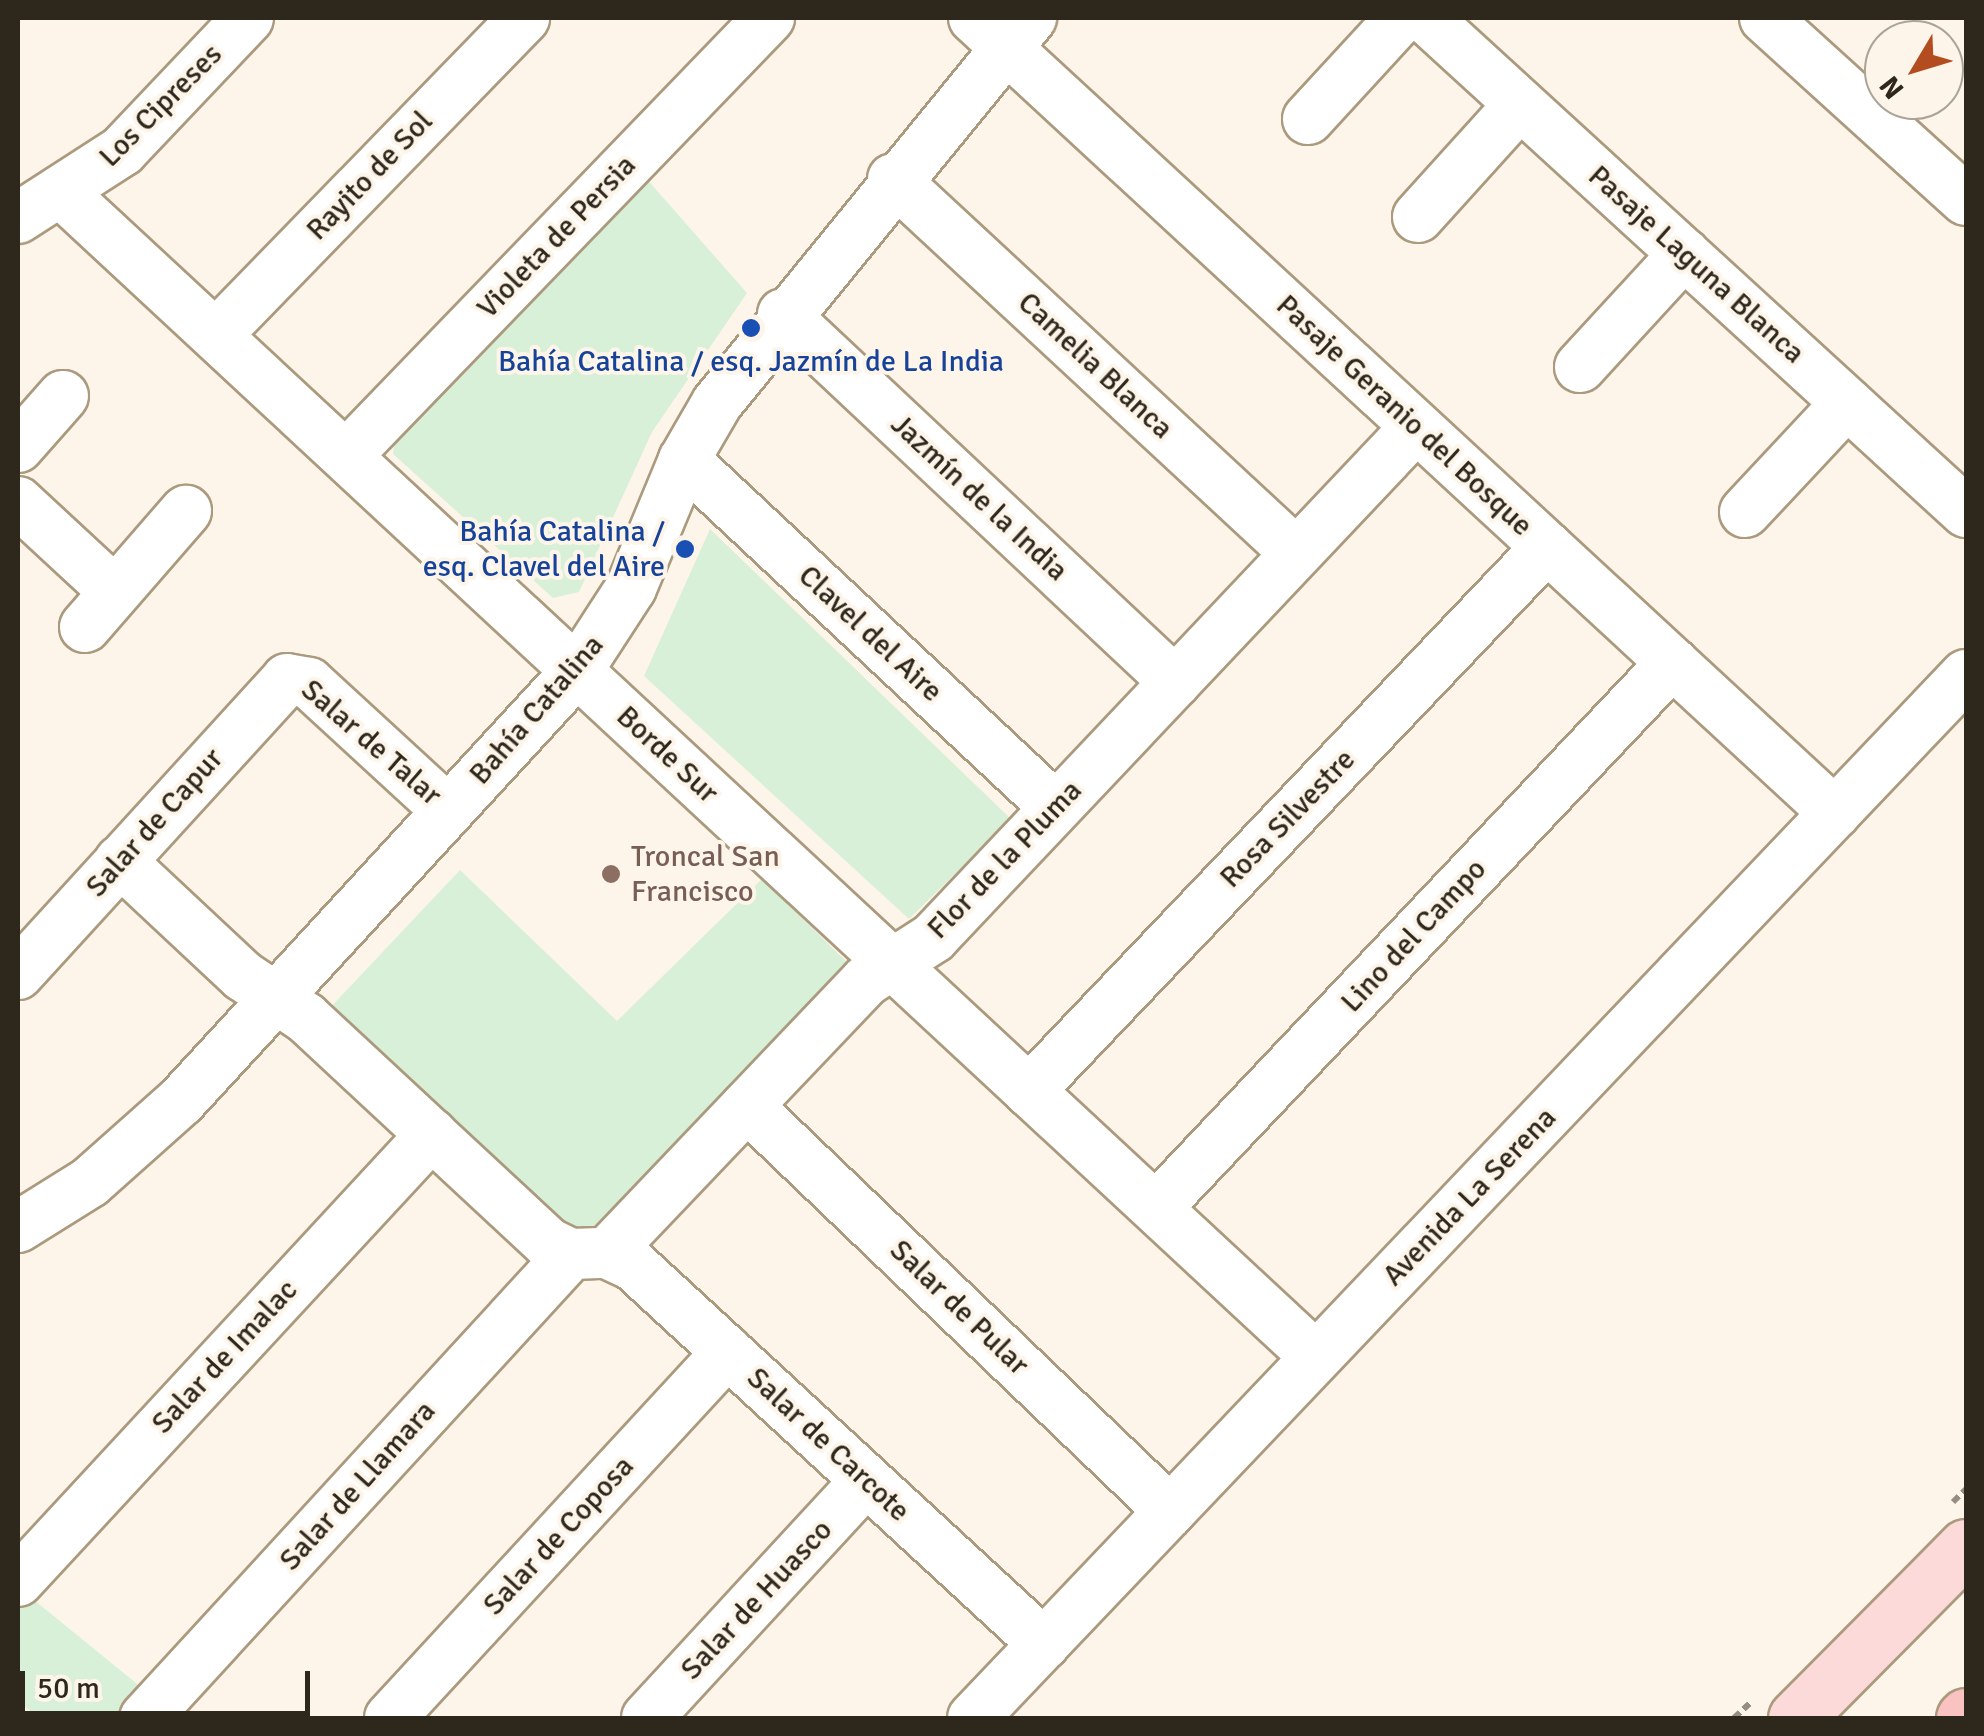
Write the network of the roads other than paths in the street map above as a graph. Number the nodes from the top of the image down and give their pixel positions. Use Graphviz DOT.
graph roads {
  1 [pos="248,18"];
  2 [pos="524,18"];
  3 [pos="769,18"];
  4 [pos="1400,18"];
  5 [pos="1426,18"];
  6 [pos="1765,18"];
  7 [pos="1003,27"];
  8 [pos="1520,104"];
  9 [pos="1308,119"];
  10 [pos="893,180"];
  11 [pos="62,193"];
  12 [pos="1966,200"];
  13 [pos="1418,216"];
  14 [pos="18,218"];
  15 [pos="1684,254"];
  16 [pos="783,314"];
  17 [pos="216,335"];
  18 [pos="1580,367"];
  19 [pos="63,396"];
  20 [pos="1847,403"];
  21 [pos="1416,426"];
  22 [pos="18,446"];
  23 [pos="346,456"];
  24 [pos="684,460"];
  25 [pos="18,502"];
  26 [pos="186,511"];
  27 [pos="1745,512"];
  28 [pos="1966,512"];
  29 [pos="1547,547"];
  30 [pos="1296,553"];
  31 [pos="1672,663"];
  32 [pos="577,671"];
  33 [pos="1966,674"];
  34 [pos="294,676"];
  35 [pos="1175,682"];
  36 [pos="1056,808"];
  37 [pos="448,811"];
  38 [pos="1835,813"];
  39 [pos="120,861"];
  40 [pos="892,964"];
  41 [pos="18,974"];
  42 [pos="276,998"];
  43 [pos="1029,1091"];
  44 [pos="747,1106"];
  45 [pos="432,1134"];
  46 [pos="1156,1208"];
  47 [pos="18,1228"];
  48 [pos="589,1253"];
  49 [pos="728,1352"];
  50 [pos="1316,1358"];
  51 [pos="866,1481"];
  52 [pos="1170,1510"];
  53 [pos="1966,1547"];
  54 [pos="18,1581"];
  55 [pos="1044,1644"];
  56 [pos="145,1718"];
  57 [pos="390,1718"];
  58 [pos="646,1718"];
  59 [pos="973,1718"];
  60 [pos="1796,1718"];
  1 -- 11 [label="street, Los Cipreses"];
  2 -- 17 [label="street, Rayito de Sol"];
  3 -- 23 [label="street, Violeta de Persia"];
  4 -- 9 [label="street"];
  5 -- 8 [label="street, Pasaje Laguna Blanca"];
  6 -- 12 [label="street"];
  7 -- 10 [label="street, Bahía Catalina"];
  7 -- 21 [label="street, Pasaje Geranio del Bosque"];
  8 -- 13 [label="street"];
  8 -- 15 [label="street, Pasaje Laguna Blanca"];
  10 -- 16 [label="street, Bahía Catalina"];
  10 -- 30 [label="street, Camelia Blanca"];
  11 -- 14 [label="street, Los Cipreses"];
  11 -- 17 [label="street, Borde Sur"];
  15 -- 18 [label="street"];
  15 -- 20 [label="street, Pasaje Laguna Blanca"];
  16 -- 24 [label="street, Bahía Catalina"];
  16 -- 35 [label="street, Jazmín de la India"];
  17 -- 23 [label="street, Borde Sur"];
  19 -- 22 [label="street"];
  20 -- 27 [label="street"];
  20 -- 28 [label="street, Pasaje Laguna Blanca"];
  21 -- 29 [label="street, Pasaje Geranio del Bosque"];
  21 -- 30 [label="street, Flor de la Pluma"];
  23 -- 32 [label="street, Borde Sur"];
  24 -- 32 [label="street, Bahía Catalina"];
  24 -- 36 [label="street, Clavel del Aire"];
  25 -- 26 [label="street"];
  29 -- 31 [label="street, Pasaje Geranio del Bosque"];
  29 -- 43 [label="street, Rosa Silvestre"];
  30 -- 35 [label="street, Flor de la Pluma"];
  31 -- 38 [label="street, Pasaje Geranio del Bosque"];
  31 -- 46 [label="street, Lino del Campo"];
  32 -- 37 [label="street, Bahía Catalina"];
  32 -- 40 [label="street, Borde Sur"];
  33 -- 38 [label="street, Avenida La Serena"];
  34 -- 37 [label="street, Salar de Talar"];
  34 -- 39 [label="street, Salar de Capur"];
  35 -- 36 [label="street, Flor de la Pluma"];
  36 -- 40 [label="street, Flor de la Pluma"];
  37 -- 42 [label="street, Bahía Catalina"];
  38 -- 50 [label="street, Avenida La Serena"];
  39 -- 41 [label="street, Salar de Capur"];
  39 -- 42 [label="street, Salar de Carcote"];
  40 -- 43 [label="street, Borde Sur"];
  40 -- 44 [label="street, Flor de la Pluma"];
  42 -- 45 [label="street, Salar de Carcote"];
  42 -- 47 [label="street, Bahía Catalina"];
  43 -- 46 [label="street, Borde Sur"];
  44 -- 48 [label="street, Flor de la Pluma"];
  44 -- 52 [label="street, Salar de Pular"];
  45 -- 48 [label="street, Salar de Carcote"];
  45 -- 54 [label="street, Salar de Imalac"];
  46 -- 50 [label="street, Borde Sur"];
  48 -- 49 [label="street, Salar de Carcote"];
  48 -- 56 [label="street, Salar de Llamara"];
  49 -- 51 [label="street, Salar de Carcote"];
  49 -- 57 [label="street, Salar de Coposa"];
  50 -- 52 [label="street, Avenida La Serena"];
  51 -- 55 [label="street, Salar de Carcote"];
  51 -- 58 [label="street, Salar de Huasco"];
  52 -- 55 [label="street, Avenida La Serena"];
  53 -- 60 [label="main road"];
  55 -- 59 [label="street, Avenida La Serena"];
}
